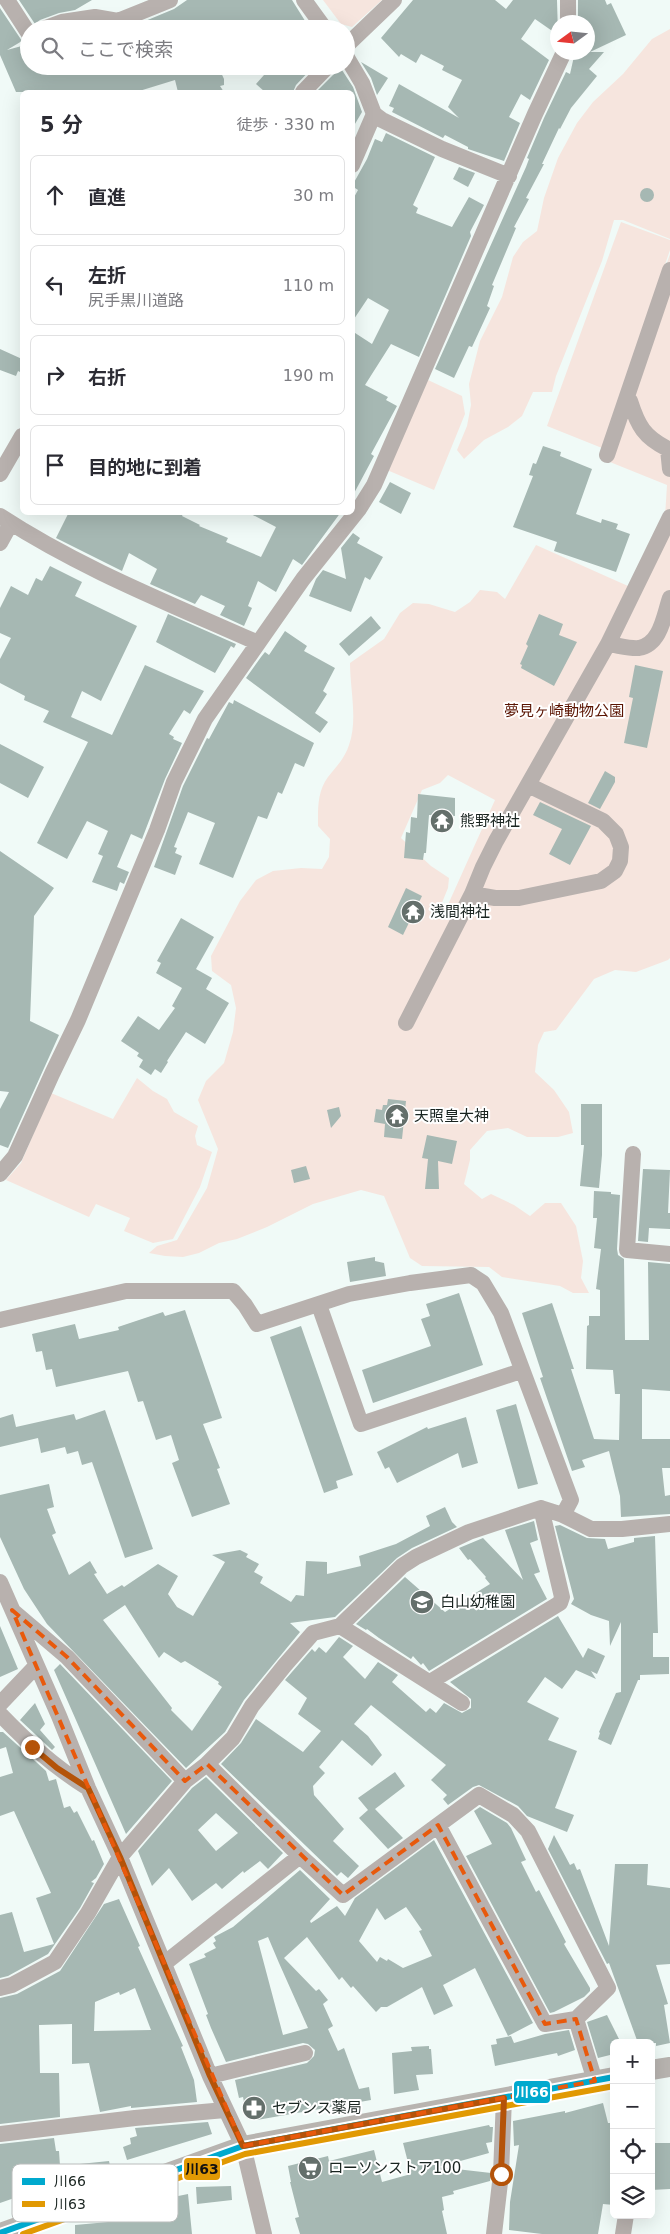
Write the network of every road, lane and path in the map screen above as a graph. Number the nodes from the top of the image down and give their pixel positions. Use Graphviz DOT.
graph roads {
  1 [pos="7,0"];
  2 [pos="170,0"];
  3 [pos="304,0"];
  4 [pos="394,0"];
  5 [pos="568,0"];
  6 [pos="568,15"];
  7 [pos="20,20"];
  8 [pos="76,20"];
  9 [pos="112,20"];
  10 [pos="120,20"];
  11 [pos="318,20"];
  12 [pos="355,37"];
  13 [pos="560,60"];
  14 [pos="355,71"];
  15 [pos="319,75"];
  16 [pos="305,90"];
  17 [pos="374,114"];
  18 [pos="355,157"];
  19 [pos="509,176"];
  20 [pos="670,270"];
  21 [pos="627,398"];
  22 [pos="20,439"];
  23 [pos="607,456"];
  24 [pos="670,469"];
  25 [pos="0,474"];
  26 [pos="670,517"];
  27 [pos="5,519"];
  28 [pos="0,542"];
  29 [pos="670,598"];
  30 [pos="258,643"];
  31 [pos="608,644"];
  32 [pos="528,786"];
  33 [pos="472,894"];
  34 [pos="406,1023"];
  35 [pos="633,1154"];
  36 [pos="0,1174"];
  37 [pos="670,1254"];
  38 [pos="319,1305"];
  39 [pos="0,1320"];
  40 [pos="521,1371"];
  41 [pos="541,1508"];
  42 [pos="563,1515"];
  43 [pos="670,1524"];
  44 [pos="0,1582"];
  45 [pos="12,1610"];
  46 [pos="340,1626"];
  47 [pos="36,1666"];
  48 [pos="430,1682"];
  49 [pos="462,1703"];
  50 [pos="0,1704"];
  51 [pos="0,1714"];
  52 [pos="207,1764"];
  53 [pos="185,1781"];
  54 [pos="88,1788"];
  55 [pos="438,1825"];
  56 [pos="300,1856"];
  57 [pos="120,1857"];
  58 [pos="165,1963"];
  59 [pos="0,1988"];
  60 [pos="576,2019"];
  61 [pos="305,2053"];
  62 [pos="670,2067"];
  63 [pos="655,2069"];
  64 [pos="210,2076"];
  65 [pos="604,2079"];
  66 [pos="504,2098"];
  67 [pos="226,2110"];
  68 [pos="0,2134"];
  69 [pos="243,2146"];
  70 [pos="178,2169"];
  71 [pos="625,2219"];
  72 [pos="31,2222"];
  73 [pos="0,2233"];
  74 [pos="264,2234"];
  75 [pos="494,2234"];
  76 [pos="623,2234"];
  1 -- 7 [label="street"];
  2 -- 10 [label="street"];
  3 -- 11 [label="street"];
  4 -- 12 [label="street"];
  5 -- 6 [label="street"];
  8 -- 9 [label="street"];
  13 -- 19 [label="street"];
  14 -- 17 [label="street"];
  15 -- 16 [label="street"];
  17 -- 18 [label="street"];
  17 -- 19 [label="street"];
  19 -- 30 [label="street"];
  20 -- 21 [label="street"];
  21 -- 23 [label="street"];
  21 -- 24 [label="street"];
  22 -- 25 [label="street"];
  26 -- 31 [label="street"];
  27 -- 28 [label="street"];
  27 -- 30 [label="street"];
  29 -- 31 [label="street"];
  30 -- 36 [label="street"];
  31 -- 32 [label="street"];
  32 -- 33 [label="street"];
  32 -- 33 [label="street"];
  33 -- 34 [label="street"];
  35 -- 37 [label="street"];
  38 -- 39 [label="street"];
  38 -- 40 [label="street"];
  38 -- 40 [label="street"];
  40 -- 42 [label="street"];
  41 -- 42 [label="street"];
  41 -- 46 [label="street"];
  41 -- 48 [label="street"];
  42 -- 43 [label="street"];
  44 -- 45 [label="street"];
  45 -- 47 [label="street"];
  45 -- 53 [label="street"];
  46 -- 48 [label="street"];
  46 -- 52 [label="street"];
  47 -- 50 [label="street"];
  47 -- 54 [label="street"];
  48 -- 49 [label="street"];
  51 -- 54 [label="street"];
  52 -- 53 [label="street"];
  52 -- 56 [label="street"];
  53 -- 57 [label="street"];
  54 -- 57 [label="street"];
  55 -- 56 [label="street"];
  55 -- 60 [label="street"];
  55 -- 60 [label="street"];
  56 -- 58 [label="street"];
  57 -- 58 [label="street"];
  57 -- 59 [label="street"];
  58 -- 64 [label="street"];
  60 -- 65 [label="street"];
  61 -- 64 [label="street"];
  62 -- 63 [label="main road"];
  64 -- 67 [label="street"];
  65 -- 66 [label="main road"];
  66 -- 69 [label="main road"];
  66 -- 75 [label="street"];
  67 -- 68 [label="street"];
  67 -- 69 [label="street"];
  69 -- 70 [label="main road"];
  69 -- 74 [label="street"];
  71 -- 76 [label="street"];
  72 -- 73 [label="main road"];
}
